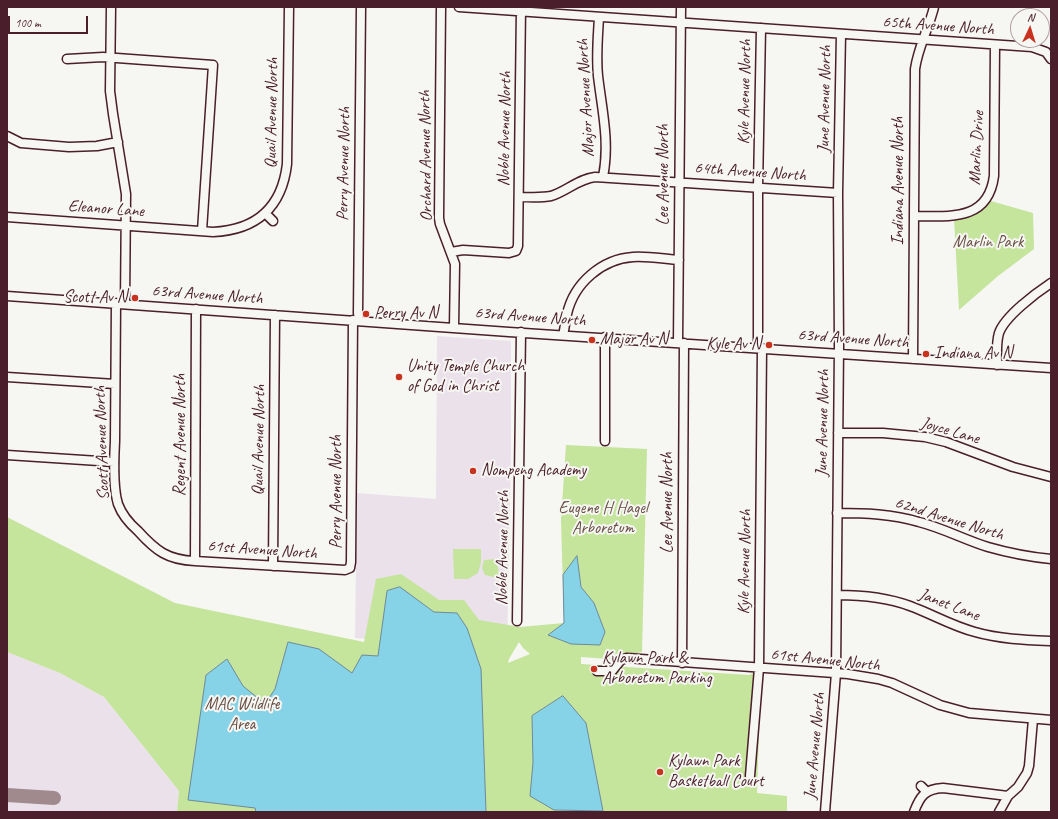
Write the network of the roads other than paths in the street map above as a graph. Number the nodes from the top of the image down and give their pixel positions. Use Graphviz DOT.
graph roads {
  1 [pos="111,7"];
  2 [pos="289,7"];
  3 [pos="361,7"];
  4 [pos="441,7"];
  5 [pos="459,7"];
  6 [pos="682,7"];
  7 [pos="934,7"];
  8 [pos="521,9"];
  9 [pos="599,17"];
  10 [pos="681,23"];
  11 [pos="761,28"];
  12 [pos="841,34"];
  13 [pos="923,39"];
  14 [pos="995,45"];
  15 [pos="110,57"];
  16 [pos="67,59"];
  17 [pos="1051,59"];
  18 [pos="7,136"];
  19 [pos="118,142"];
  20 [pos="603,177"];
  21 [pos="679,182"];
  22 [pos="758,188"];
  23 [pos="838,193"];
  24 [pos="519,196"];
  25 [pos="266,214"];
  26 [pos="914,216"];
  27 [pos="7,217"];
  28 [pos="273,222"];
  29 [pos="126,226"];
  30 [pos="202,231"];
  31 [pos="452,252"];
  32 [pos="679,260"];
  33 [pos="1051,283"];
  34 [pos="7,296"];
  35 [pos="120,304"];
  36 [pos="196,309"];
  37 [pos="275,315"];
  38 [pos="356,320"];
  39 [pos="454,327"];
  40 [pos="521,332"];
  41 [pos="563,335"];
  42 [pos="605,338"];
  43 [pos="681,343"];
  44 [pos="760,348"];
  45 [pos="839,354"];
  46 [pos="913,359"];
  47 [pos="997,364"];
  48 [pos="1051,368"];
  49 [pos="7,377"];
  50 [pos="115,384"];
  51 [pos="838,433"];
  52 [pos="605,440"];
  53 [pos="7,455"];
  54 [pos="114,462"];
  55 [pos="1051,477"];
  56 [pos="837,513"];
  57 [pos="1051,559"];
  58 [pos="195,561"];
  59 [pos="273,566"];
  60 [pos="350,568"];
  61 [pos="837,595"];
  62 [pos="517,621"];
  63 [pos="1051,641"];
  64 [pos="682,662"];
  65 [pos="759,668"];
  66 [pos="597,671"];
  67 [pos="836,673"];
  68 [pos="1033,719"];
  69 [pos="1051,720"];
  70 [pos="750,776"];
  71 [pos="1008,796"];
  72 [pos="825,812"];
  73 [pos="914,812"];
  74 [pos="999,812"];
  1 -- 15 [label="street, Scott Avenue North"];
  2 -- 25 [label="street, Quail Avenue North"];
  3 -- 38 [label="street, Perry Avenue North"];
  4 -- 31 [label="street, Orchard Avenue North"];
  5 -- 8 [label="street, 65th Avenue North"];
  6 -- 10 [label="street, Lee Avenue North"];
  7 -- 13 [label="street, Indiana Avenue North"];
  8 -- 9 [label="street, 65th Avenue North"];
  8 -- 24 [label="street, Noble Avenue North"];
  9 -- 10 [label="street, 65th Avenue North"];
  9 -- 20 [label="street, Major Avenue North"];
  10 -- 11 [label="street, 65th Avenue North"];
  10 -- 21 [label="street, Lee Avenue North"];
  11 -- 12 [label="street, 65th Avenue North"];
  11 -- 22 [label="street, Kyle Avenue North"];
  12 -- 13 [label="street, 65th Avenue North"];
  12 -- 23 [label="street, June Avenue North"];
  13 -- 14 [label="street, 65th Avenue North"];
  13 -- 26 [label="street, Indiana Avenue North"];
  14 -- 17 [label="street, 65th Avenue North"];
  14 -- 26 [label="street, Marlin Drive"];
  15 -- 16 [label="street"];
  15 -- 19 [label="street, Scott Avenue North"];
  15 -- 30 [label="street"];
  18 -- 19 [label="street"];
  19 -- 29 [label="street, Scott Avenue North"];
  20 -- 21 [label="street, 64th Avenue North"];
  20 -- 24 [label="street, 64th Avenue North"];
  21 -- 22 [label="street, 64th Avenue North"];
  21 -- 32 [label="street, Lee Avenue North"];
  22 -- 23 [label="street, 64th Avenue North"];
  22 -- 44 [label="street, Kyle Avenue North"];
  23 -- 45 [label="street, June Avenue North"];
  24 -- 31 [label="street, Noble Avenue North"];
  25 -- 28 [label="street"];
  25 -- 30 [label="street, Quail Avenue North"];
  26 -- 46 [label="street, Indiana Avenue North"];
  27 -- 29 [label="street, Eleanor Lane"];
  29 -- 30 [label="street, Eleanor Lane"];
  29 -- 35 [label="street, Scott Avenue North"];
  31 -- 39 [label="street, Orchard Avenue North"];
  32 -- 41 [label="street"];
  32 -- 43 [label="street, Lee Avenue North"];
  33 -- 47 [label="street"];
  34 -- 35 [label="street, 63rd Avenue North"];
  35 -- 36 [label="street, 63rd Avenue North"];
  35 -- 50 [label="street, Scott Avenue North"];
  36 -- 37 [label="street, 63rd Avenue North"];
  36 -- 58 [label="street, Regent Avenue North"];
  37 -- 38 [label="street, 63rd Avenue North"];
  37 -- 59 [label="street, Quail Avenue North"];
  38 -- 39 [label="street, 63rd Avenue North"];
  38 -- 60 [label="street, Perry Avenue North"];
  39 -- 40 [label="street, 63rd Avenue North"];
  40 -- 41 [label="street, 63rd Avenue North"];
  40 -- 62 [label="street, Noble Avenue North"];
  41 -- 42 [label="street, 63rd Avenue North"];
  42 -- 43 [label="street, 63rd Avenue North"];
  42 -- 52 [label="street"];
  43 -- 44 [label="street, 63rd Avenue North"];
  43 -- 64 [label="street, Lee Avenue North"];
  44 -- 45 [label="street, 63rd Avenue North"];
  44 -- 65 [label="street, Kyle Avenue North"];
  45 -- 46 [label="street, 63rd Avenue North"];
  45 -- 51 [label="street, June Avenue North"];
  46 -- 47 [label="street, 63rd Avenue North"];
  47 -- 48 [label="street, 63rd Avenue North"];
  49 -- 50 [label="street"];
  50 -- 54 [label="street, Scott Avenue North"];
  51 -- 55 [label="street, Joyce Lane"];
  51 -- 56 [label="street, June Avenue North"];
  53 -- 54 [label="street"];
  54 -- 58 [label="street, Scott Avenue North"];
  56 -- 57 [label="street, 62nd Avenue North"];
  56 -- 61 [label="street, June Avenue North"];
  58 -- 59 [label="street, 61st Avenue North"];
  59 -- 60 [label="street, 61st Avenue North"];
  61 -- 63 [label="street, Janet Lane"];
  61 -- 67 [label="street, June Avenue North"];
  64 -- 65 [label="street, 61st Avenue North"];
  64 -- 66 [label="street, 61st Avenue North"];
  65 -- 67 [label="street, 61st Avenue North"];
  65 -- 70 [label="street, Kyle Avenue North"];
  67 -- 68 [label="street, 61st Avenue North"];
  67 -- 72 [label="street, June Avenue North"];
  68 -- 69 [label="street, 61st Avenue North"];
  68 -- 71 [label="street"];
  71 -- 73 [label="street"];
  71 -- 74 [label="street"];
}
